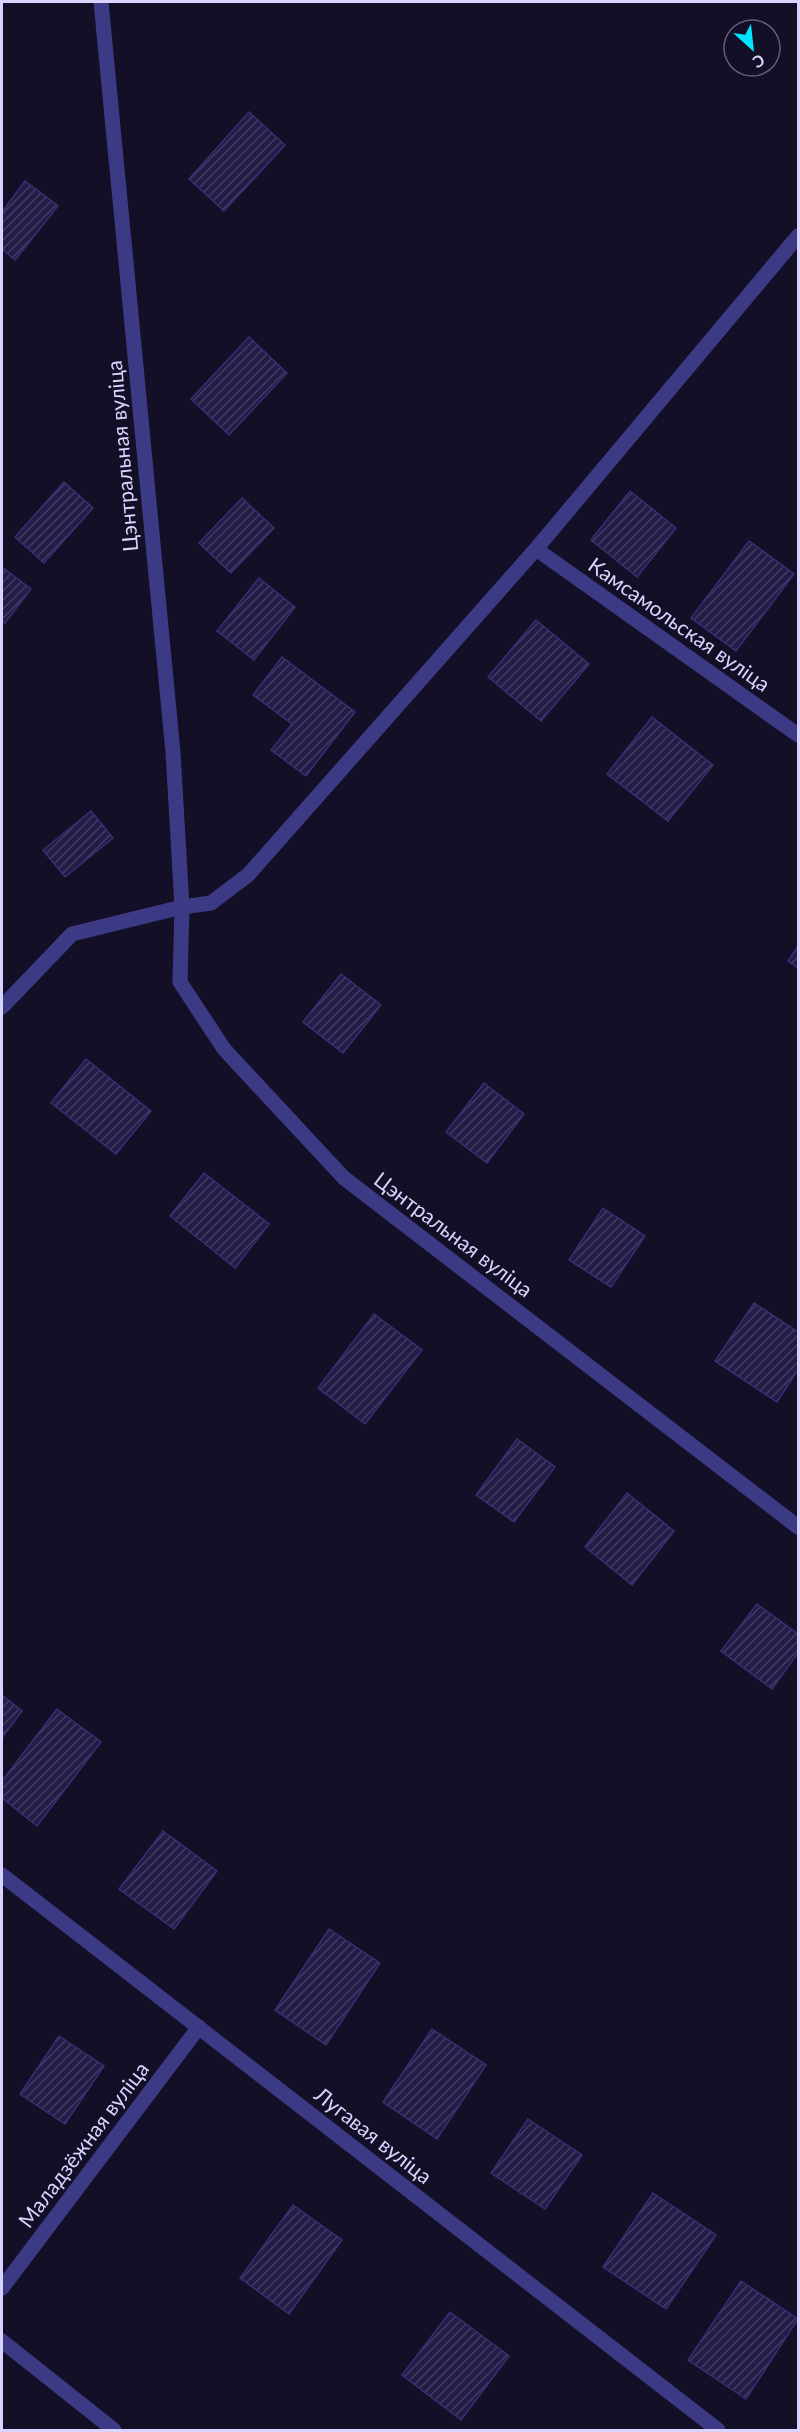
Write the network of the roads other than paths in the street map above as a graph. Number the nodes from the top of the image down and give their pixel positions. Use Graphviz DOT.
graph roads {
  1 [pos="101,2"];
  2 [pos="798,236"];
  3 [pos="536,549"];
  4 [pos="798,735"];
  5 [pos="182,907"];
  6 [pos="2,1007"];
  7 [pos="798,1527"];
  8 [pos="2,1875"];
  9 [pos="199,2027"];
  10 [pos="2,2288"];
  11 [pos="2,2341"];
  12 [pos="114,2430"];
  13 [pos="718,2430"];
  1 -- 5 [label="street, Цэнтральная вуліца"];
  2 -- 3 [label="street"];
  3 -- 4 [label="street, Камсамольская вуліца"];
  3 -- 5 [label="street"];
  5 -- 6 [label="street"];
  5 -- 7 [label="street, Цэнтральная вуліца"];
  8 -- 9 [label="street, Лугавая вуліца"];
  9 -- 10 [label="street, Маладзёжная вуліца"];
  9 -- 13 [label="street, Лугавая вуліца"];
  11 -- 12 [label="street"];
}
